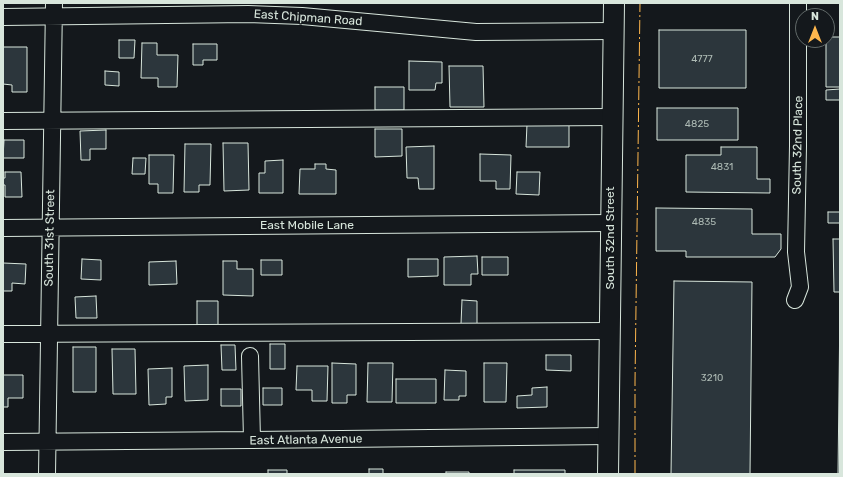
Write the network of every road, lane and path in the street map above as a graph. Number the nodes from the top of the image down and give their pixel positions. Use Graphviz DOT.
graph roads {
  1 [pos="614,3"];
  2 [pos="798,3"];
  3 [pos="54,10"];
  4 [pos="3,17"];
  5 [pos="613,31"];
  6 [pos="612,117"];
  7 [pos="52,120"];
  8 [pos="3,121"];
  9 [pos="611,223"];
  10 [pos="3,228"];
  11 [pos="50,228"];
  12 [pos="798,294"];
  13 [pos="610,331"];
  14 [pos="49,333"];
  15 [pos="3,334"];
  16 [pos="250,356"];
  17 [pos="609,436"];
  18 [pos="252,440"];
  19 [pos="48,441"];
  20 [pos="3,442"];
  21 [pos="47,474"];
  22 [pos="608,474"];
  1 -- 5 [label="main road, South 32nd Street"];
  2 -- 12 [label="street, South 32nd Place"];
  3 -- 4 [label="street, East Chipman Road"];
  3 -- 5 [label="street, East Chipman Road"];
  3 -- 7 [label="street, South 31st Street"];
  5 -- 6 [label="main road, South 32nd Street"];
  6 -- 7 [label="street"];
  6 -- 9 [label="main road, South 32nd Street"];
  7 -- 8 [label="street"];
  7 -- 11 [label="street, South 31st Street"];
  9 -- 11 [label="street, East Mobile Lane"];
  9 -- 13 [label="main road, South 32nd Street"];
  10 -- 11 [label="street, East Mobile Lane"];
  11 -- 14 [label="street, South 31st Street"];
  13 -- 14 [label="street"];
  13 -- 17 [label="main road, South 32nd Street"];
  14 -- 15 [label="street"];
  14 -- 19 [label="street, South 31st Street"];
  16 -- 18 [label="street"];
  17 -- 18 [label="street, East Atlanta Avenue"];
  17 -- 22 [label="main road, South 32nd Street"];
  18 -- 19 [label="street, East Atlanta Avenue"];
  19 -- 20 [label="street, East Atlanta Avenue"];
  19 -- 21 [label="street, South 31st Street"];
}
